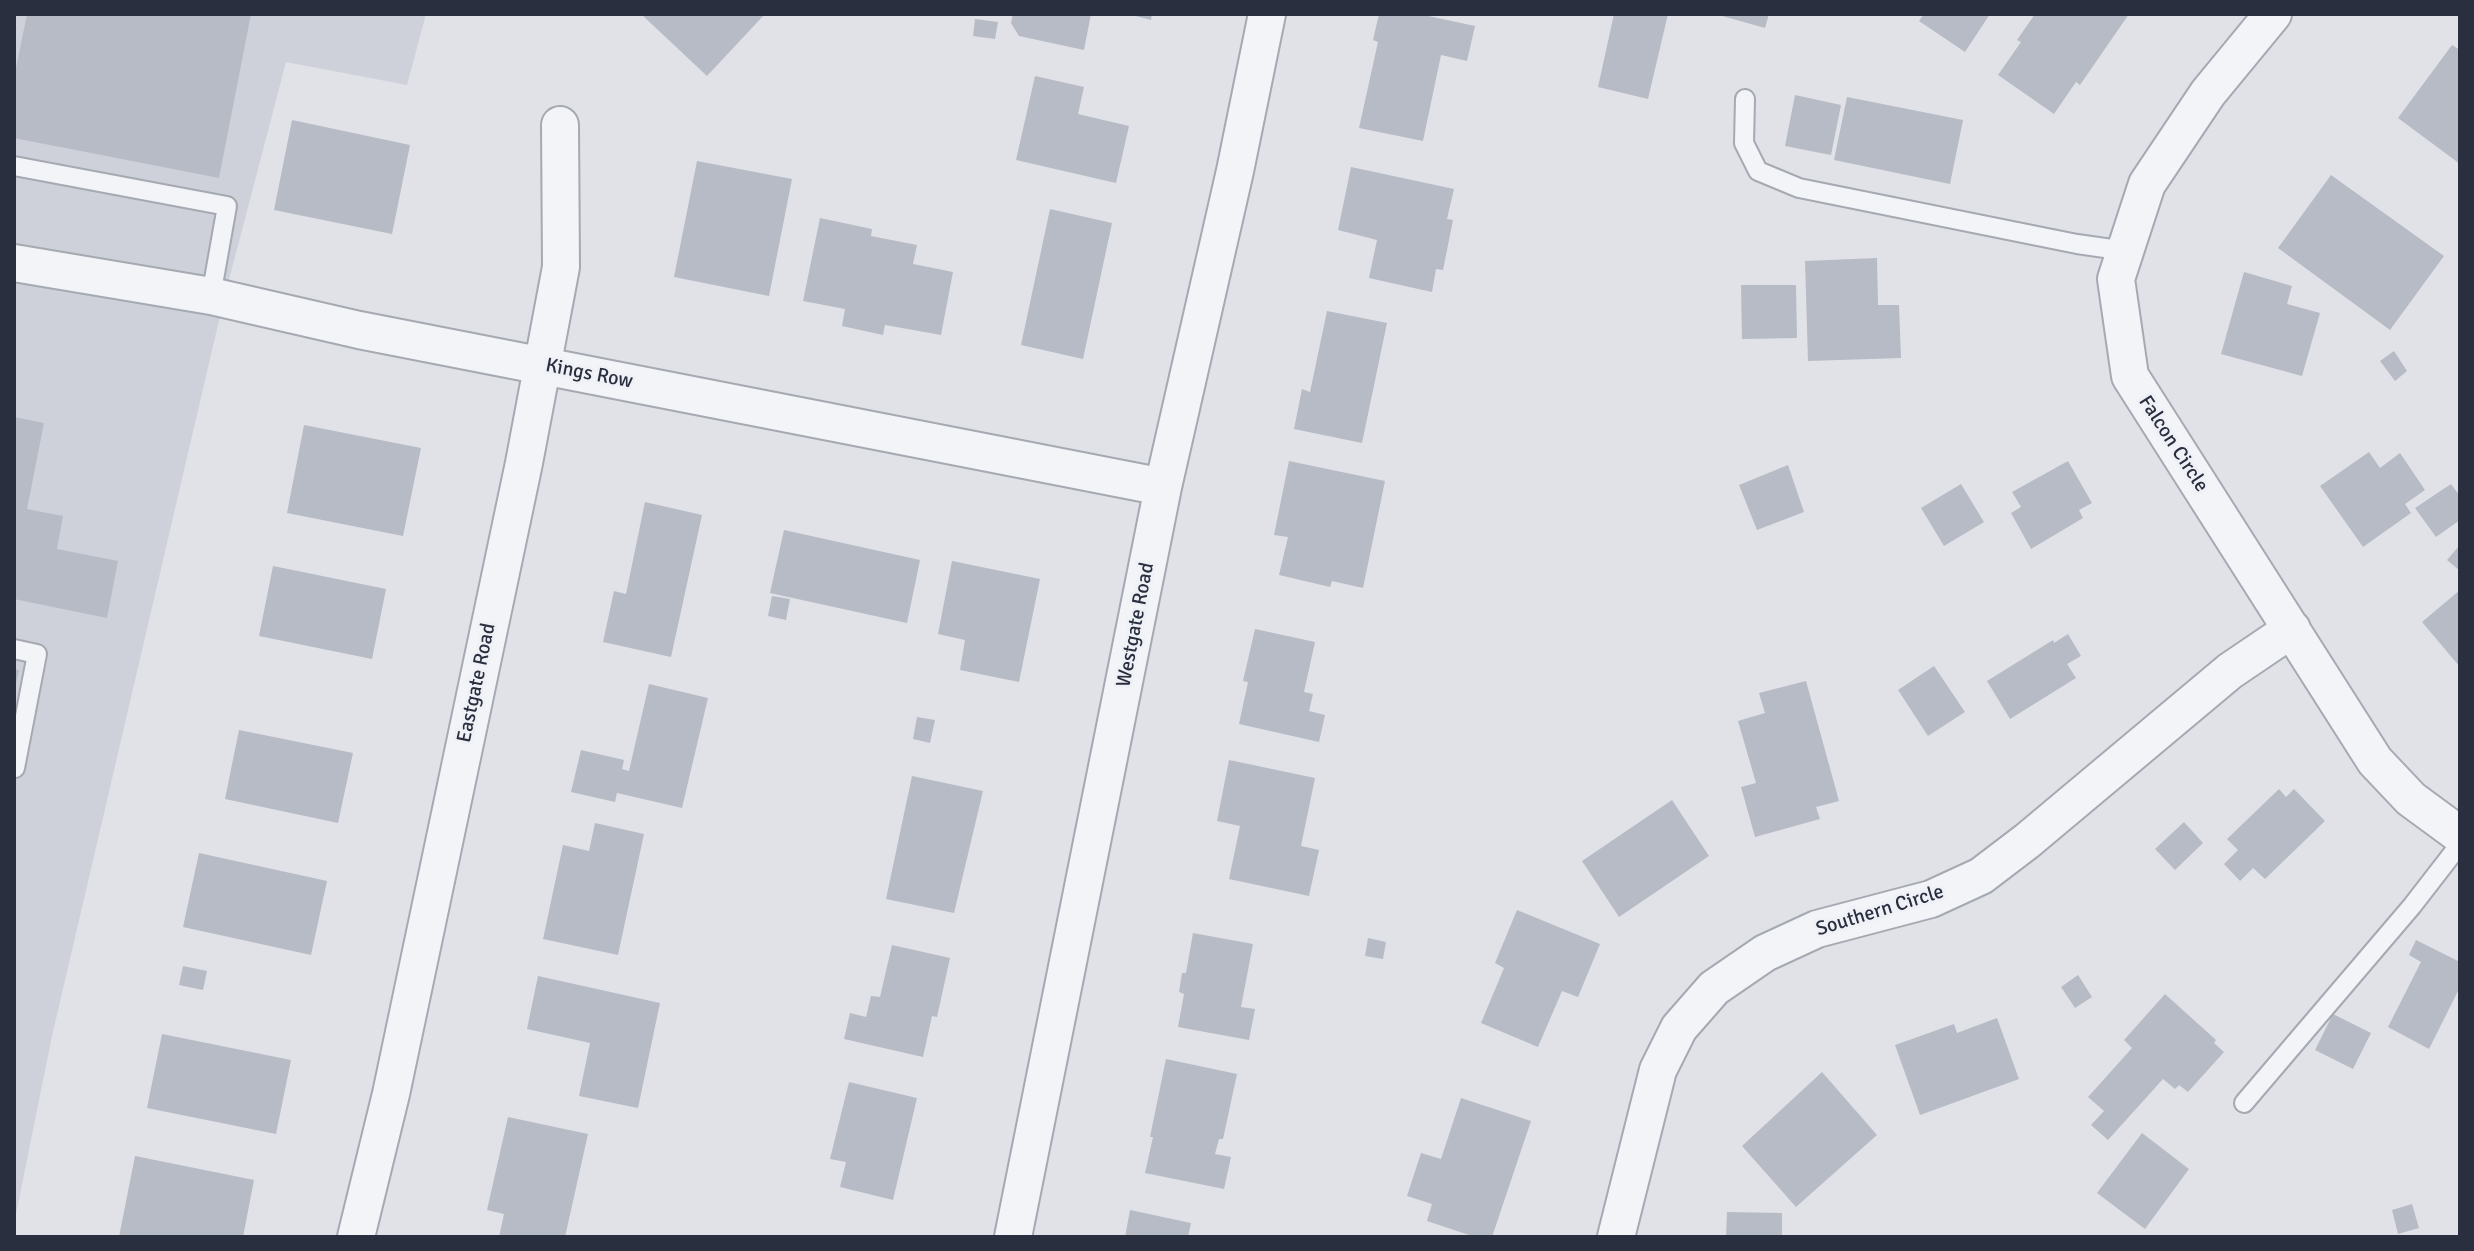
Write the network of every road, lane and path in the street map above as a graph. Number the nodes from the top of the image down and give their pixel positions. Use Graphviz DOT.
graph roads {
  1 [pos="1267,14"];
  2 [pos="2273,14"];
  3 [pos="1745,99"];
  4 [pos="560,125"];
  5 [pos="14,166"];
  6 [pos="2126,251"];
  7 [pos="14,263"];
  8 [pos="211,296"];
  9 [pos="542,364"];
  10 [pos="1163,487"];
  11 [pos="2292,629"];
  12 [pos="14,649"];
  13 [pos="15,768"];
  14 [pos="2460,835"];
  15 [pos="2460,844"];
  16 [pos="2244,1103"];
  17 [pos="356,1237"];
  18 [pos="1013,1237"];
  19 [pos="1616,1237"];
  1 -- 10 [label="street, Westgate Road"];
  2 -- 6 [label="street, Falcon Circle"];
  3 -- 6 [label="lane"];
  4 -- 9 [label="street, Eastgate Road"];
  5 -- 8 [label="lane"];
  6 -- 11 [label="street, Falcon Circle"];
  7 -- 8 [label="street, Kings Row"];
  8 -- 9 [label="street, Kings Row"];
  9 -- 10 [label="street, Kings Row"];
  9 -- 17 [label="street, Eastgate Road"];
  10 -- 18 [label="street, Westgate Road"];
  11 -- 14 [label="street, Falcon Circle"];
  11 -- 19 [label="street, Southern Circle"];
  12 -- 13 [label="lane"];
  15 -- 16 [label="lane"];
}
